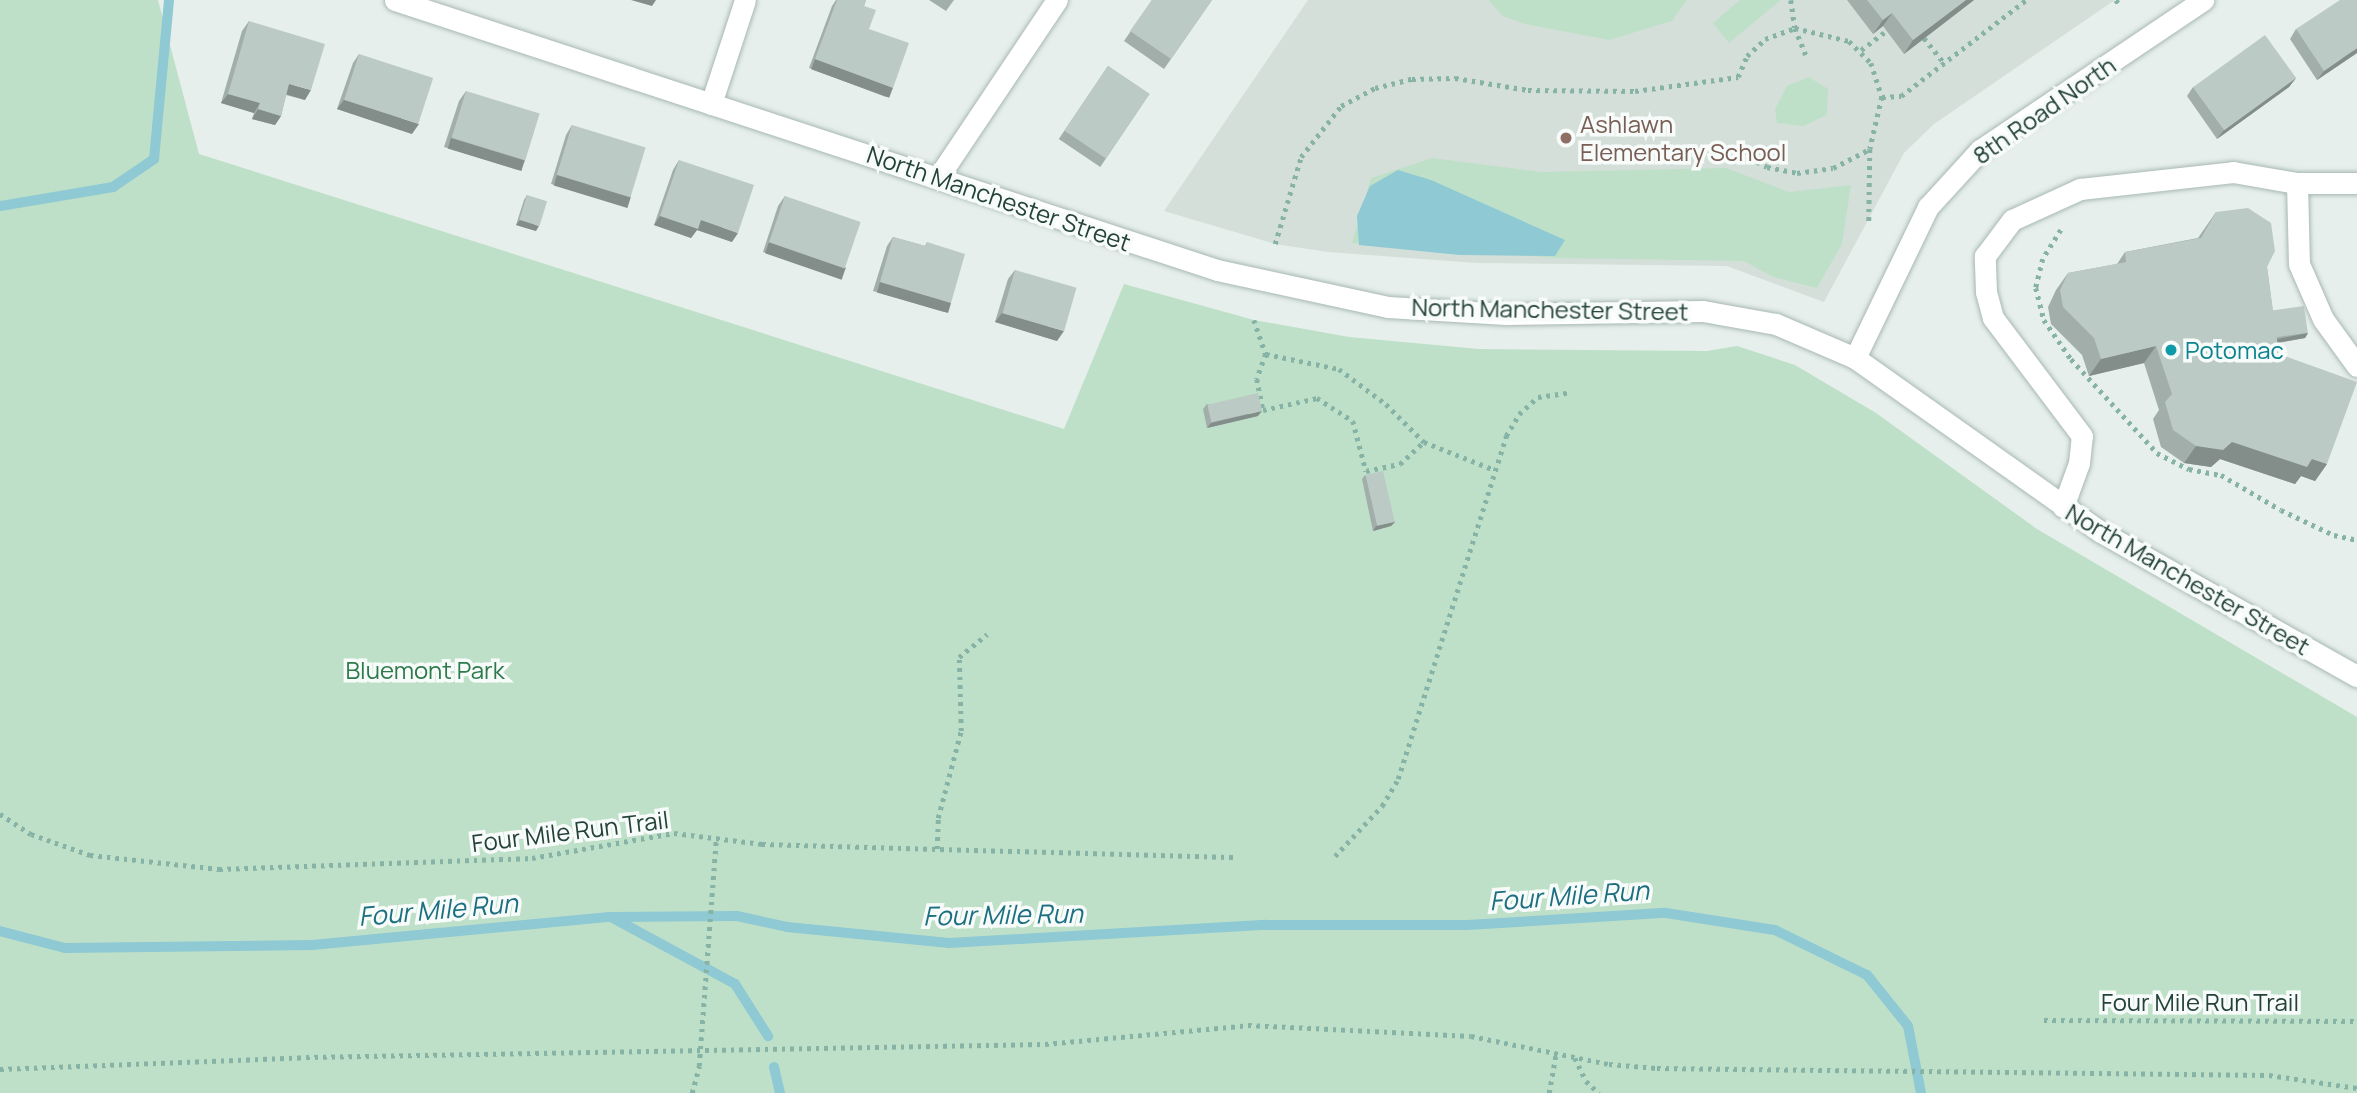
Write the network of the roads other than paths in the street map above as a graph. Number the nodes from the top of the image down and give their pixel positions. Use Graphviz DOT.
graph roads {
  1 [pos="394,0"];
  2 [pos="745,0"];
  3 [pos="1057,0"];
  4 [pos="2203,0"];
  5 [pos="712,104"];
  6 [pos="939,176"];
  7 [pos="2297,183"];
  8 [pos="2357,183"];
  9 [pos="1855,358"];
  10 [pos="2357,366"];
  11 [pos="2063,507"];
  12 [pos="2357,676"];
  1 -- 5 [label="street, North Manchester Street"];
  2 -- 5 [label="street"];
  3 -- 6 [label="street"];
  4 -- 9 [label="street, 8th Road North"];
  5 -- 6 [label="street, North Manchester Street"];
  6 -- 9 [label="street, North Manchester Street"];
  7 -- 8 [label="street"];
  7 -- 10 [label="street"];
  7 -- 11 [label="street"];
  9 -- 11 [label="street, North Manchester Street"];
  11 -- 12 [label="street, North Manchester Street"];
}
